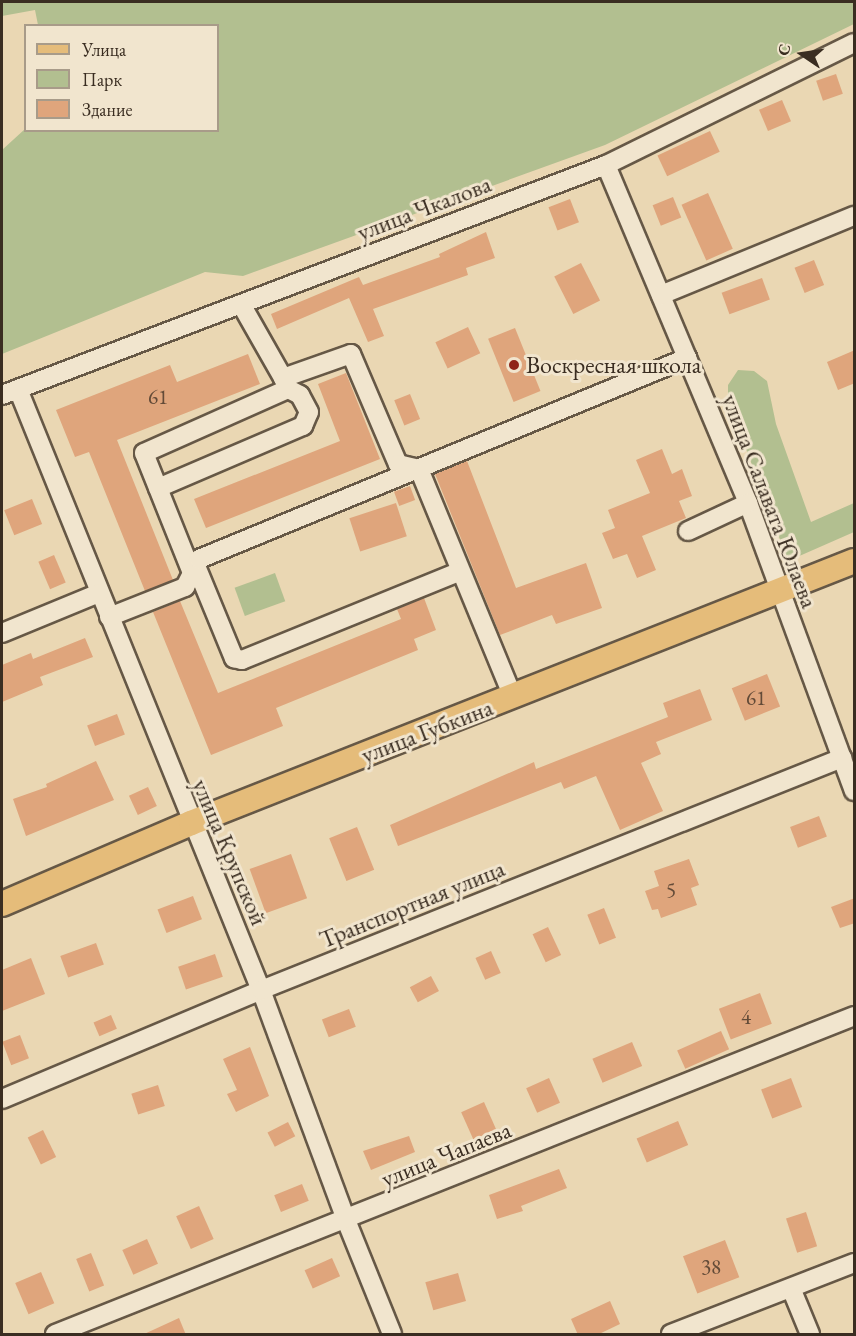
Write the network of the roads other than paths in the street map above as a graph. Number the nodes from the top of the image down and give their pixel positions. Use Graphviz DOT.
graph roads {
  1 [pos="855,43"];
  2 [pos="606,165"];
  3 [pos="855,216"];
  4 [pos="661,295"];
  5 [pos="241,304"];
  6 [pos="687,358"];
  7 [pos="286,383"];
  8 [pos="10,392"];
  9 [pos="419,469"];
  10 [pos="158,488"];
  11 [pos="748,503"];
  12 [pos="688,531"];
  13 [pos="855,561"];
  14 [pos="194,570"];
  15 [pos="459,572"];
  16 [pos="779,589"];
  17 [pos="99,593"];
  18 [pos="109,617"];
  19 [pos="2,633"];
  20 [pos="513,697"];
  21 [pos="842,758"];
  22 [pos="855,792"];
  23 [pos="191,824"];
  24 [pos="2,904"];
  25 [pos="261,990"];
  26 [pos="855,1016"];
  27 [pos="2,1099"];
  28 [pos="346,1220"];
  29 [pos="855,1263"];
  30 [pos="791,1288"];
  31 [pos="55,1335"];
  32 [pos="392,1335"];
  33 [pos="671,1335"];
  34 [pos="810,1335"];
  1 -- 2 [label="street, улица Чкалова"];
  2 -- 4 [label="street, улица Салавата Юлаева"];
  2 -- 5 [label="street, улица Чкалова"];
  3 -- 4 [label="street"];
  4 -- 6 [label="street, улица Салавата Юлаева"];
  5 -- 7 [label="street"];
  5 -- 8 [label="street, улица Чкалова"];
  6 -- 9 [label="street"];
  6 -- 11 [label="street, улица Салавата Юлаева"];
  7 -- 9 [label="street"];
  7 -- 10 [label="street"];
  7 -- 10 [label="street"];
  8 -- 17 [label="street, улица Крупской"];
  9 -- 14 [label="street"];
  9 -- 15 [label="street"];
  10 -- 14 [label="street"];
  11 -- 12 [label="street"];
  11 -- 16 [label="street, улица Салавата Юлаева"];
  13 -- 16 [label="main road, улица Губкина"];
  14 -- 15 [label="street"];
  14 -- 18 [label="street"];
  15 -- 20 [label="street"];
  16 -- 20 [label="main road, улица Губкина"];
  16 -- 21 [label="street, улица Салавата Юлаева"];
  17 -- 18 [label="street, улица Крупской"];
  17 -- 19 [label="street"];
  18 -- 23 [label="street, улица Крупской"];
  20 -- 23 [label="main road, улица Губкина"];
  21 -- 22 [label="street, улица Салавата Юлаева"];
  21 -- 25 [label="street, Транспортная улица"];
  23 -- 24 [label="main road, улица Губкина"];
  23 -- 25 [label="street, улица Крупской"];
  25 -- 27 [label="street, Транспортная улица"];
  25 -- 28 [label="street, улица Крупской"];
  26 -- 28 [label="street, улица Чапаева"];
  28 -- 31 [label="street, улица Чапаева"];
  28 -- 32 [label="street, улица Крупской"];
  29 -- 30 [label="street"];
  30 -- 33 [label="street"];
  30 -- 34 [label="street"];
}
